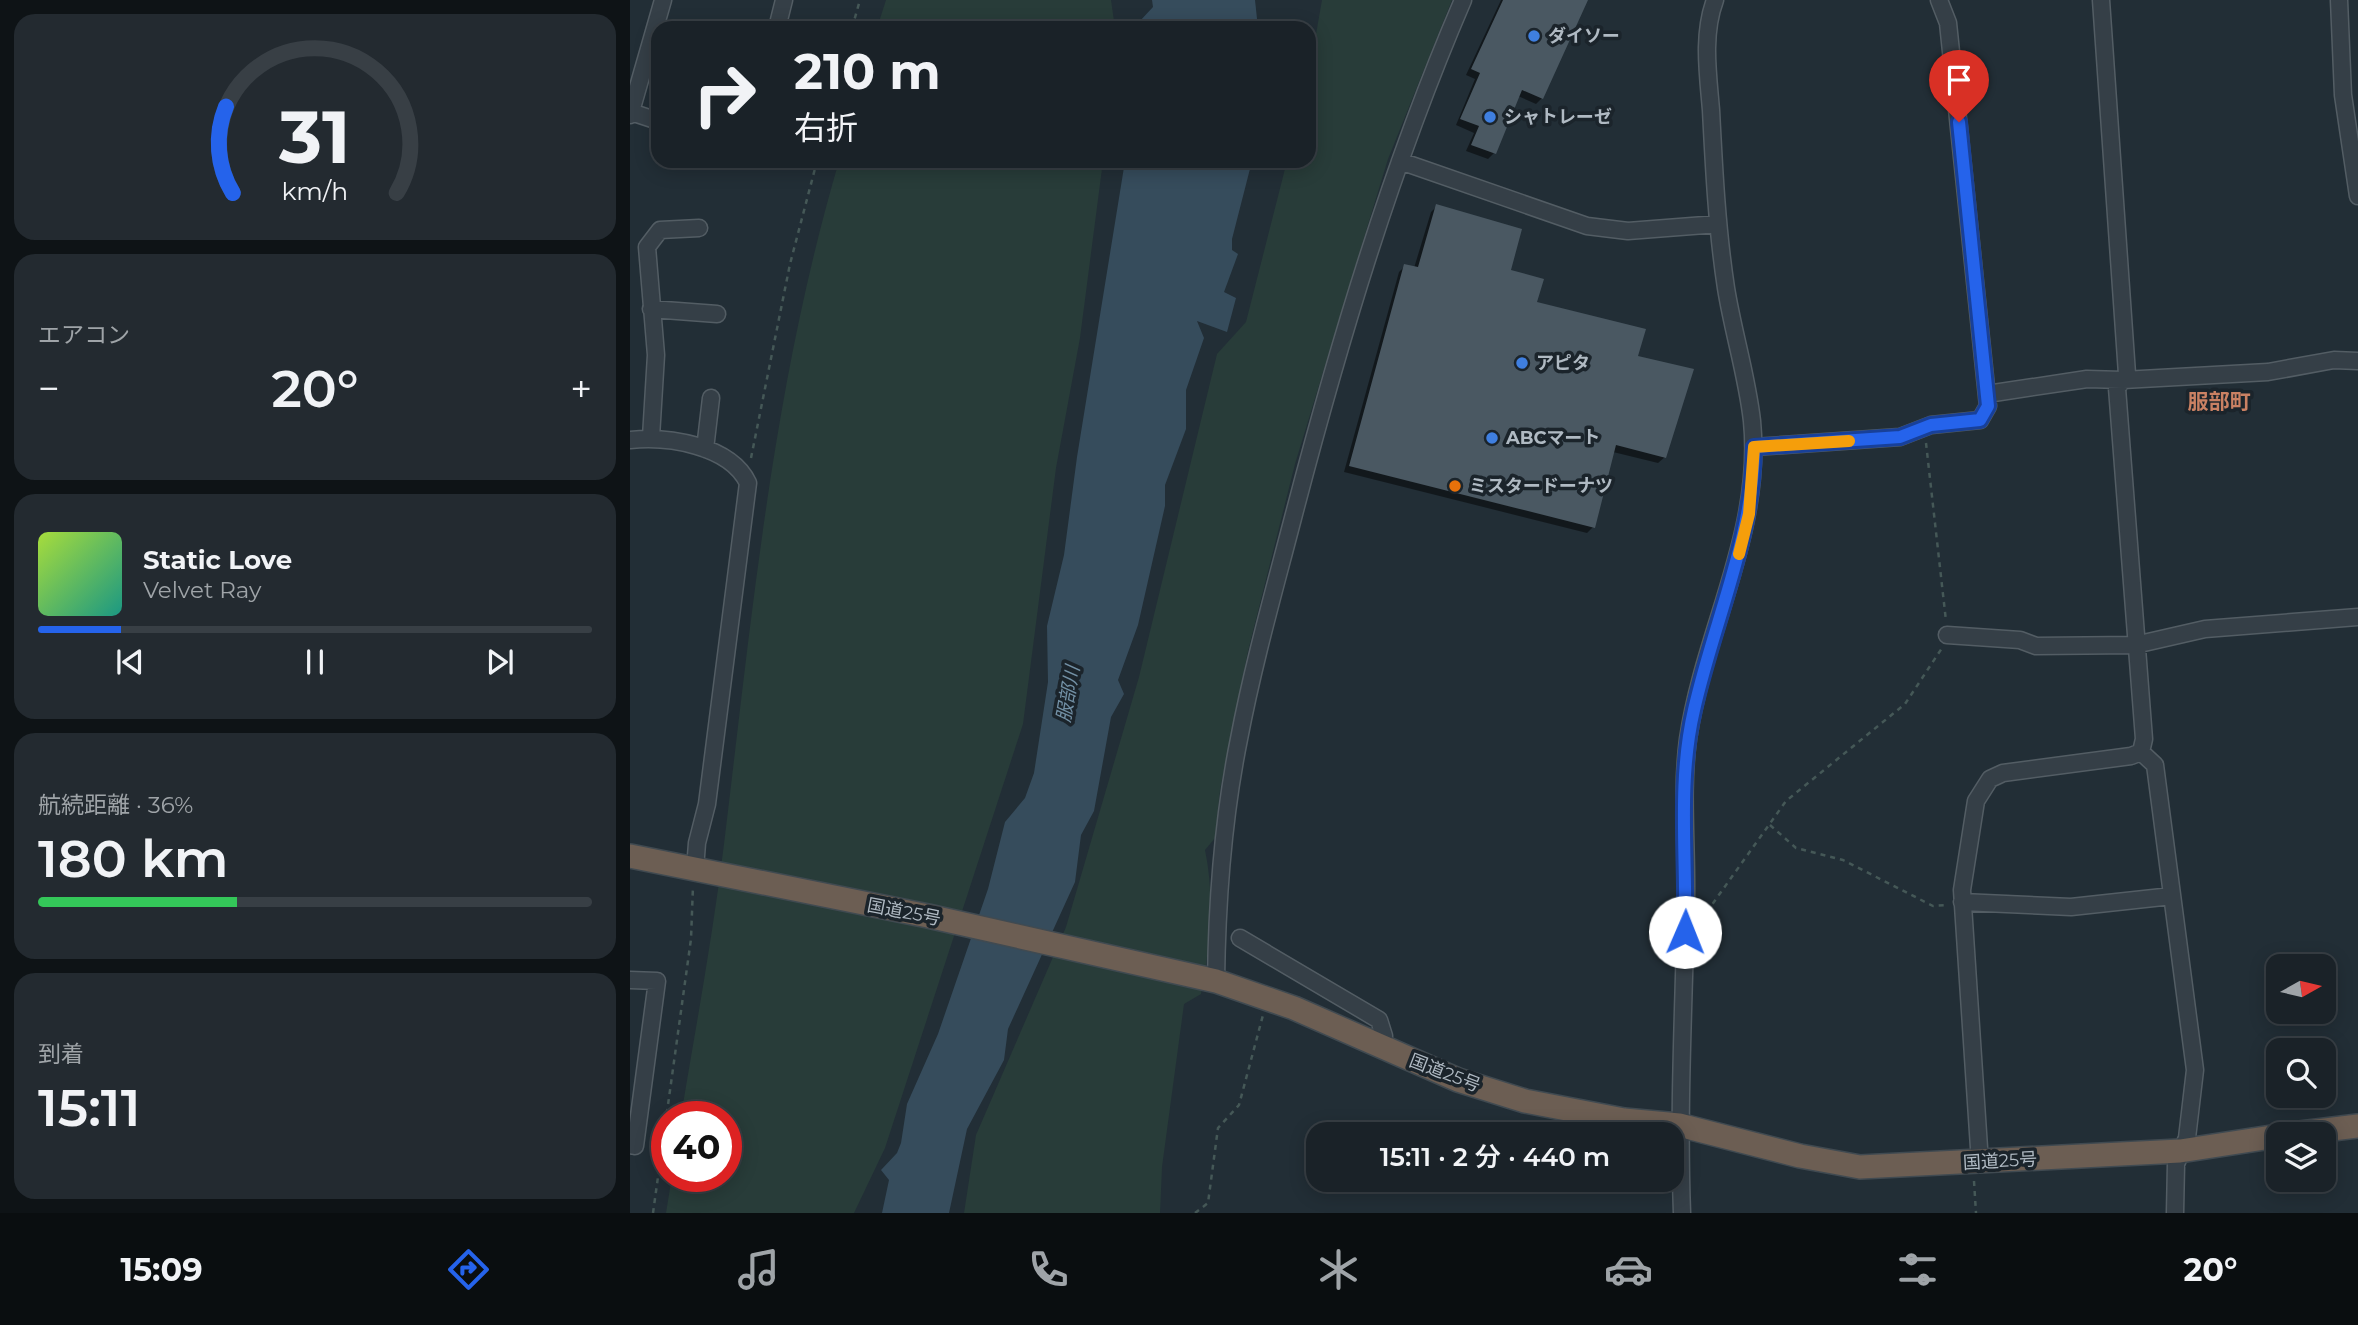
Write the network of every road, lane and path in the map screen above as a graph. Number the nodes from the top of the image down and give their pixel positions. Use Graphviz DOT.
graph roads {
  1 [pos="663,0"];
  2 [pos="784,0"];
  3 [pos="860,0"];
  4 [pos="1463,0"];
  5 [pos="1715,0"];
  6 [pos="1939,0"];
  7 [pos="2101,0"];
  8 [pos="2339,0"];
  9 [pos="657,21"];
  10 [pos="779,21"];
  11 [pos="854,21"];
  12 [pos="651,41"];
  13 [pos="630,114"];
  14 [pos="651,119"];
  15 [pos="1400,161"];
  16 [pos="815,168"];
  17 [pos="2358,196"];
  18 [pos="1718,224"];
  19 [pos="699,228"];
  20 [pos="651,309"];
  21 [pos="717,314"];
  22 [pos="2358,361"];
  23 [pos="2123,380"];
  24 [pos="1987,394"];
  25 [pos="711,398"];
  26 [pos="1931,425"];
  27 [pos="651,438"];
  28 [pos="630,440"];
  29 [pos="1754,447"];
  30 [pos="705,449"];
  31 [pos="743,473"];
  32 [pos="2358,617"];
  33 [pos="1947,635"];
  34 [pos="2135,645"];
  35 [pos="2140,752"];
  36 [pos="1770,825"];
  37 [pos="630,856"];
  38 [pos="698,870"];
  39 [pos="2172,896"];
  40 [pos="1962,902"];
  41 [pos="1685,932"];
  42 [pos="1240,938"];
  43 [pos="630,980"];
  44 [pos="1216,981"];
  45 [pos="1268,999"];
  46 [pos="1382,1048"];
  47 [pos="1650,1122"];
  48 [pos="1679,1122"];
  49 [pos="1684,1126"];
  50 [pos="2358,1126"];
  51 [pos="2336,1129"];
  52 [pos="2266,1138"];
  53 [pos="630,1145"];
  54 [pos="2180,1151"];
  55 [pos="1976,1163"];
  56 [pos="1681,1192"];
  57 [pos="653,1213"];
  58 [pos="1195,1213"];
  59 [pos="1682,1213"];
  60 [pos="1976,1213"];
  61 [pos="2175,1213"];
  1 -- 9 [label="street"];
  2 -- 10 [label="street"];
  3 -- 11 [label="path"];
  4 -- 15 [label="street"];
  5 -- 18 [label="street"];
  6 -- 24 [label="street"];
  7 -- 23 [label="street"];
  8 -- 17 [label="street"];
  12 -- 13 [label="street"];
  13 -- 14 [label="street"];
  15 -- 18 [label="street"];
  15 -- 44 [label="street"];
  16 -- 31 [label="path"];
  18 -- 29 [label="street"];
  19 -- 20 [label="street"];
  20 -- 21 [label="street"];
  20 -- 27 [label="street"];
  22 -- 23 [label="street"];
  23 -- 24 [label="street"];
  23 -- 34 [label="street"];
  24 -- 26 [label="street"];
  25 -- 30 [label="street"];
  26 -- 29 [label="street"];
  26 -- 33 [label="path"];
  27 -- 28 [label="street"];
  27 -- 30 [label="street"];
  29 -- 41 [label="street"];
  30 -- 31 [label="street"];
  31 -- 38 [label="street"];
  32 -- 34 [label="street"];
  33 -- 34 [label="street"];
  33 -- 36 [label="path"];
  34 -- 35 [label="street"];
  35 -- 39 [label="street"];
  35 -- 40 [label="street"];
  36 -- 40 [label="path"];
  36 -- 41 [label="path"];
  37 -- 38 [label="highway, 国道25号"];
  38 -- 44 [label="highway, 国道25号"];
  38 -- 57 [label="path"];
  39 -- 40 [label="street"];
  39 -- 54 [label="street"];
  40 -- 55 [label="street"];
  41 -- 48 [label="street"];
  42 -- 46 [label="street"];
  43 -- 53 [label="street"];
  44 -- 45 [label="highway, 国道25号"];
  45 -- 46 [label="highway, 国道25号"];
  45 -- 58 [label="path"];
  46 -- 47 [label="highway, 国道25号"];
  49 -- 55 [label="highway, 国道25号"];
  50 -- 51 [label="highway"];
  52 -- 54 [label="highway, 国道25号"];
  54 -- 55 [label="highway, 国道25号"];
  54 -- 61 [label="street"];
  55 -- 60 [label="path"];
  56 -- 59 [label="street"];
}
